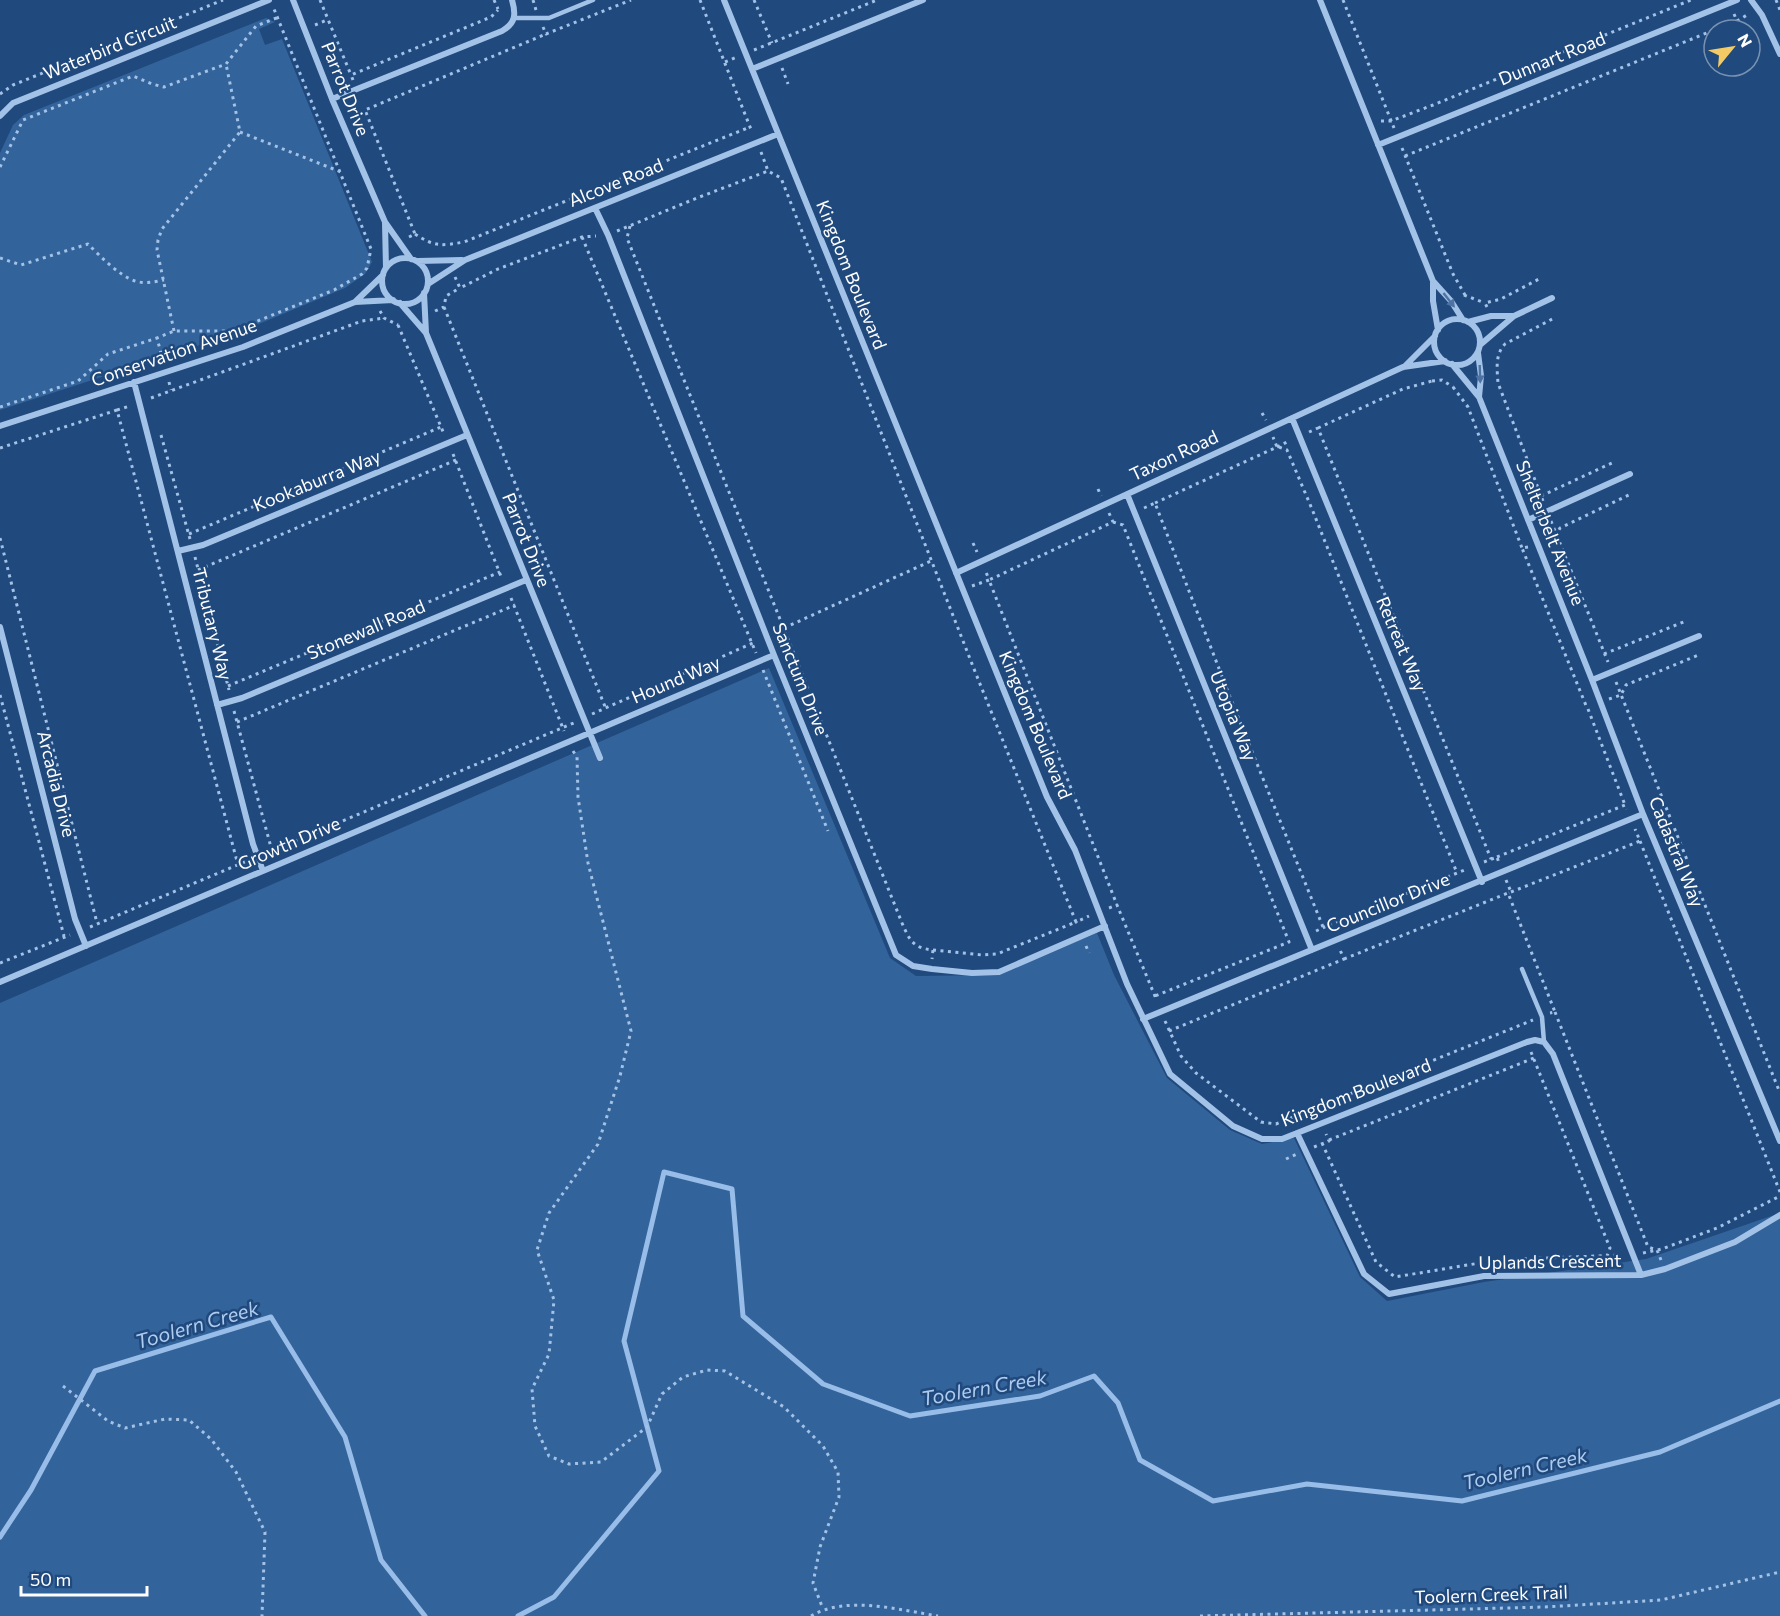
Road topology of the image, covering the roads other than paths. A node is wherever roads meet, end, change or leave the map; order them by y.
1 (269, 0) edge
2 (293, 0) edge
3 (512, 0) edge
4 (593, 0) edge
5 (724, 0) edge
6 (923, 0) edge
7 (1320, 0) edge
8 (1737, 0) edge
9 (1751, 0) edge
10 (514, 18) junction
11 (1780, 54) edge
12 (752, 69) junction
13 (332, 99) junction
14 (0, 116) edge
15 (778, 135) junction
16 (1378, 145) junction
17 (595, 208) junction
18 (385, 222) junction
19 (414, 260) junction
20 (465, 260) junction
21 (385, 272) junction
22 (1433, 281) junction
23 (428, 284) junction
24 (424, 293) junction
25 (1552, 298) dead end
26 (396, 301) junction
27 (355, 302) junction
28 (1514, 316) junction
29 (1465, 321) junction
30 (426, 333) junction
31 (1437, 333) junction
32 (1479, 348) junction
33 (1448, 363) junction
34 (1403, 367) junction
35 (134, 382) junction
36 (1479, 397) junction
37 (1292, 418) junction
38 (0, 426) edge
39 (467, 435) junction
40 (1630, 474) dead end
41 (1127, 494) junction
42 (1528, 520) junction
43 (178, 551) junction
44 (956, 573) junction
45 (526, 580) junction
46 (0, 627) edge
47 (1699, 636) dead end
48 (774, 655) junction
49 (1592, 680) junction
50 (217, 705) junction
51 (589, 733) junction
52 (600, 758) dead end
53 (1643, 814) junction
54 (263, 871) junction
55 (1482, 882) junction
56 (1105, 926) junction
57 (86, 946) junction
58 (1312, 950) junction
59 (1522, 969) dead end
60 (0, 982) edge
61 (1143, 1019) junction
62 (1544, 1042) junction
63 (1297, 1133) junction
64 (1780, 1141) edge
65 (1780, 1215) edge
66 (1641, 1275) junction

1 - 14 street, Waterbird Circuit
2 - 13 street, Parrot Drive
3 - 10 street
4 - 10 lane
5 - 12 street, Kingdom Boulevard
6 - 12 street
7 - 16 street
8 - 16 street, Dunnart Road
9 - 11 street
10 - 13 street
12 - 15 street, Kingdom Boulevard
13 - 18 street, Parrot Drive
15 - 17 street, Alcove Road
15 - 44 street, Kingdom Boulevard
16 - 22 street
17 - 20 street, Alcove Road
17 - 48 street, Sanctum Drive
18 - 19 street, Parrot Drive
18 - 21 street, Parrot Drive
19 - 20 street, Alcove Road
19 - 21 street
19 - 23 street
20 - 23 street, Alcove Road
21 - 26 street
21 - 27 street, Conservation Avenue
22 -> 29 street
22 - 31 street
23 - 24 street
24 - 26 street
24 - 30 street, Parrot Drive
25 - 28 street
26 - 27 street, Conservation Avenue
26 - 30 street, Parrot Drive
27 - 35 street, Conservation Avenue
28 - 29 street
28 - 32 street
29 - 31 street
29 - 32 street
30 - 39 street, Parrot Drive
31 - 33 street
31 - 34 street
32 - 33 street
32 -> 36 street, Shelterbelt Avenue
33 - 34 street
33 - 36 street, Shelterbelt Avenue
34 - 37 street, Taxon Road
35 - 38 street, Conservation Avenue
35 - 43 street, Tributary Way
36 - 42 street, Shelterbelt Avenue
37 - 41 street, Taxon Road
37 - 55 street, Retreat Way
39 - 43 street, Kookaburra Way
39 - 45 street, Parrot Drive
40 - 42 street
41 - 44 street, Taxon Road
41 - 58 street, Utopia Way
42 - 49 street, Shelterbelt Avenue
43 - 50 street, Tributary Way
44 - 56 street, Kingdom Boulevard
45 - 50 street, Stonewall Road
45 - 51 street, Parrot Drive
46 - 57 street, Arcadia Drive
47 - 49 street
48 - 51 street, Hound Way
48 - 56 street, Sanctum Drive
49 - 53 street, Cadastral Way
50 - 54 street, Tributary Way
51 - 52 street, Parrot Drive
51 - 54 street, Growth Drive
53 - 55 street, Councillor Drive
53 - 64 street, Cadastral Way
54 - 57 street, Growth Drive
55 - 58 street, Councillor Drive
56 - 61 street, Kingdom Boulevard
57 - 60 street, Growth Drive
58 - 61 street, Councillor Drive
59 - 62 lane
61 - 63 street, Kingdom Boulevard
62 - 63 street, Kingdom Boulevard
62 - 66 street
63 - 66 street, Uplands Crescent
65 - 66 street, Uplands Crescent

